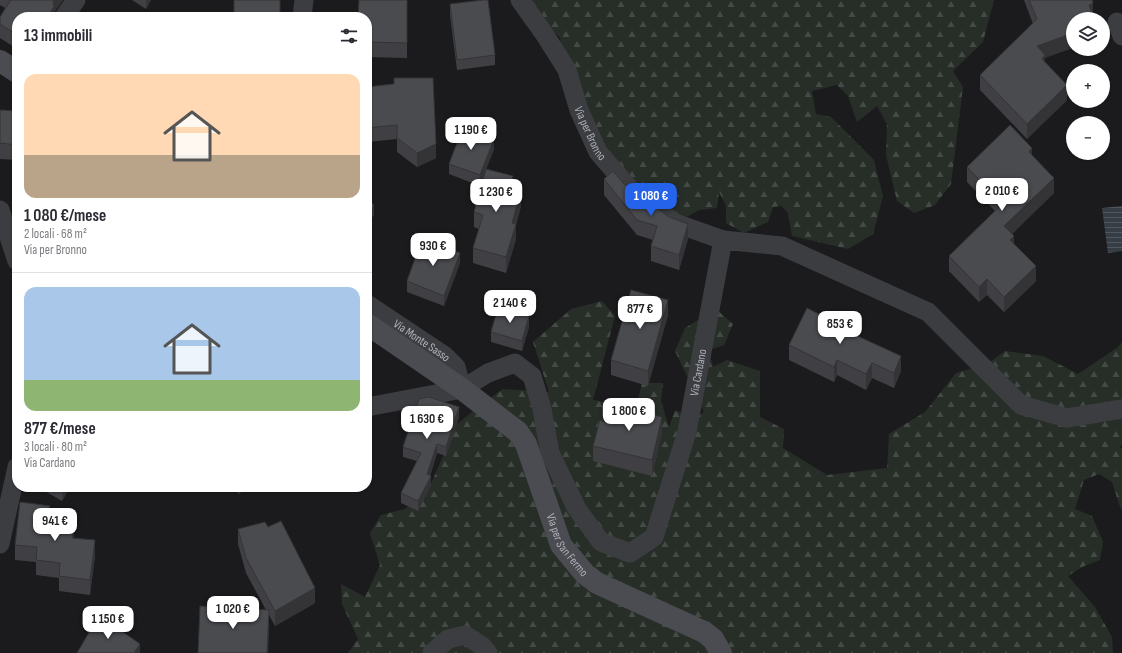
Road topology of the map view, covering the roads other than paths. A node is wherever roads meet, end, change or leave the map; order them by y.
1 (76, 0) edge
2 (304, 0) edge
3 (520, 0) edge
4 (68, 12) edge
5 (303, 12) edge
6 (0, 62) edge
7 (12, 69) edge
8 (0, 210) edge
9 (723, 240) junction
10 (12, 246) edge
11 (372, 307) edge
12 (372, 327) edge
13 (462, 389) junction
14 (372, 406) edge
15 (1122, 410) edge
16 (12, 490) edge
17 (0, 544) edge
18 (432, 653) edge
19 (488, 653) edge
20 (721, 653) edge

1 - 4 street
2 - 5 street
3 - 9 street, Via per Bronno
6 - 7 main road
8 - 10 street
9 - 13 street, Via Cardano
9 - 15 street
11 - 13 street, Via Monte Sasso
12 - 13 main road, Via per San Fermo
13 - 14 street, Via Cardano
13 - 20 main road, Via per San Fermo
16 - 17 street
18 - 19 street

